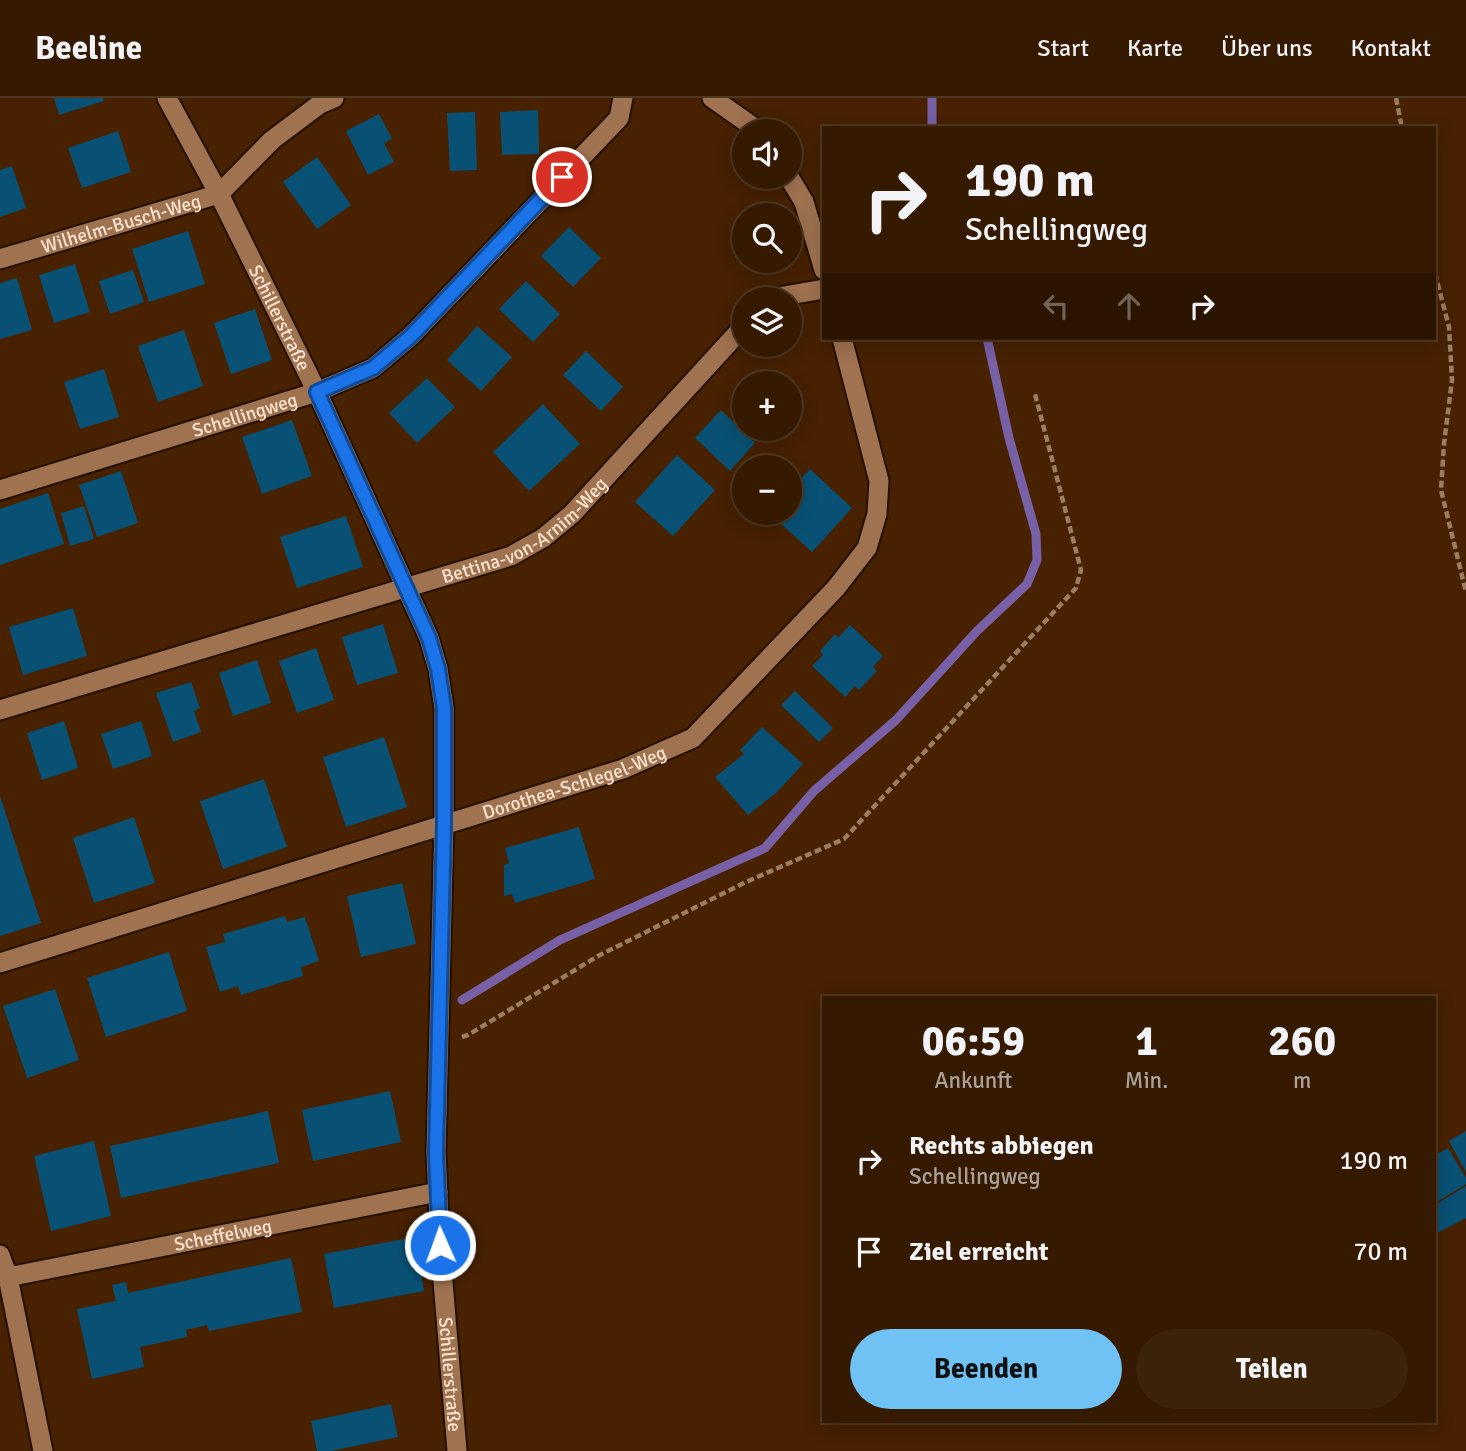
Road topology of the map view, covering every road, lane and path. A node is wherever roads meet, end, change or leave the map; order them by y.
1 (167, 98) edge
2 (334, 98) edge
3 (623, 98) edge
4 (712, 98) edge
5 (1396, 98) edge
6 (742, 119) edge
7 (1402, 126) edge
8 (796, 189) edge
9 (219, 194) junction
10 (0, 259) edge
11 (822, 263) edge
12 (1436, 277) edge
13 (822, 289) edge
14 (802, 293) edge
15 (732, 339) edge
16 (843, 340) edge
17 (317, 392) junction
18 (1035, 394) dead end
19 (0, 490) edge
20 (405, 588) junction
21 (1466, 592) edge
22 (0, 710) edge
23 (444, 824) junction
24 (0, 963) edge
25 (438, 1044) junction
26 (438, 1192) junction
27 (0, 1255) edge
28 (8, 1277) junction
29 (43, 1451) edge
30 (457, 1451) edge

1 - 9 street, Schillerstraße
2 - 9 street, Wilhelm-Busch-Weg
3 - 17 street, Schellingweg
4 - 6 street
5 - 7 path
8 - 11 street
9 - 10 street, Wilhelm-Busch-Weg
9 - 17 street, Schillerstraße
12 - 21 path
13 - 14 street
15 - 20 street, Bettina-von-Arnim-Weg
16 - 23 street, Dorothea-Schlegel-Weg
17 - 19 street, Schellingweg
17 - 20 street, Schillerstraße
18 - 25 path
20 - 22 street, Bettina-von-Arnim-Weg
20 - 23 street, Schillerstraße
23 - 24 street, Dorothea-Schlegel-Weg
23 - 25 street, Schillerstraße
25 - 26 street, Schillerstraße
26 - 28 street, Scheffelweg
26 - 30 street, Schillerstraße
27 - 28 street
28 - 29 street

